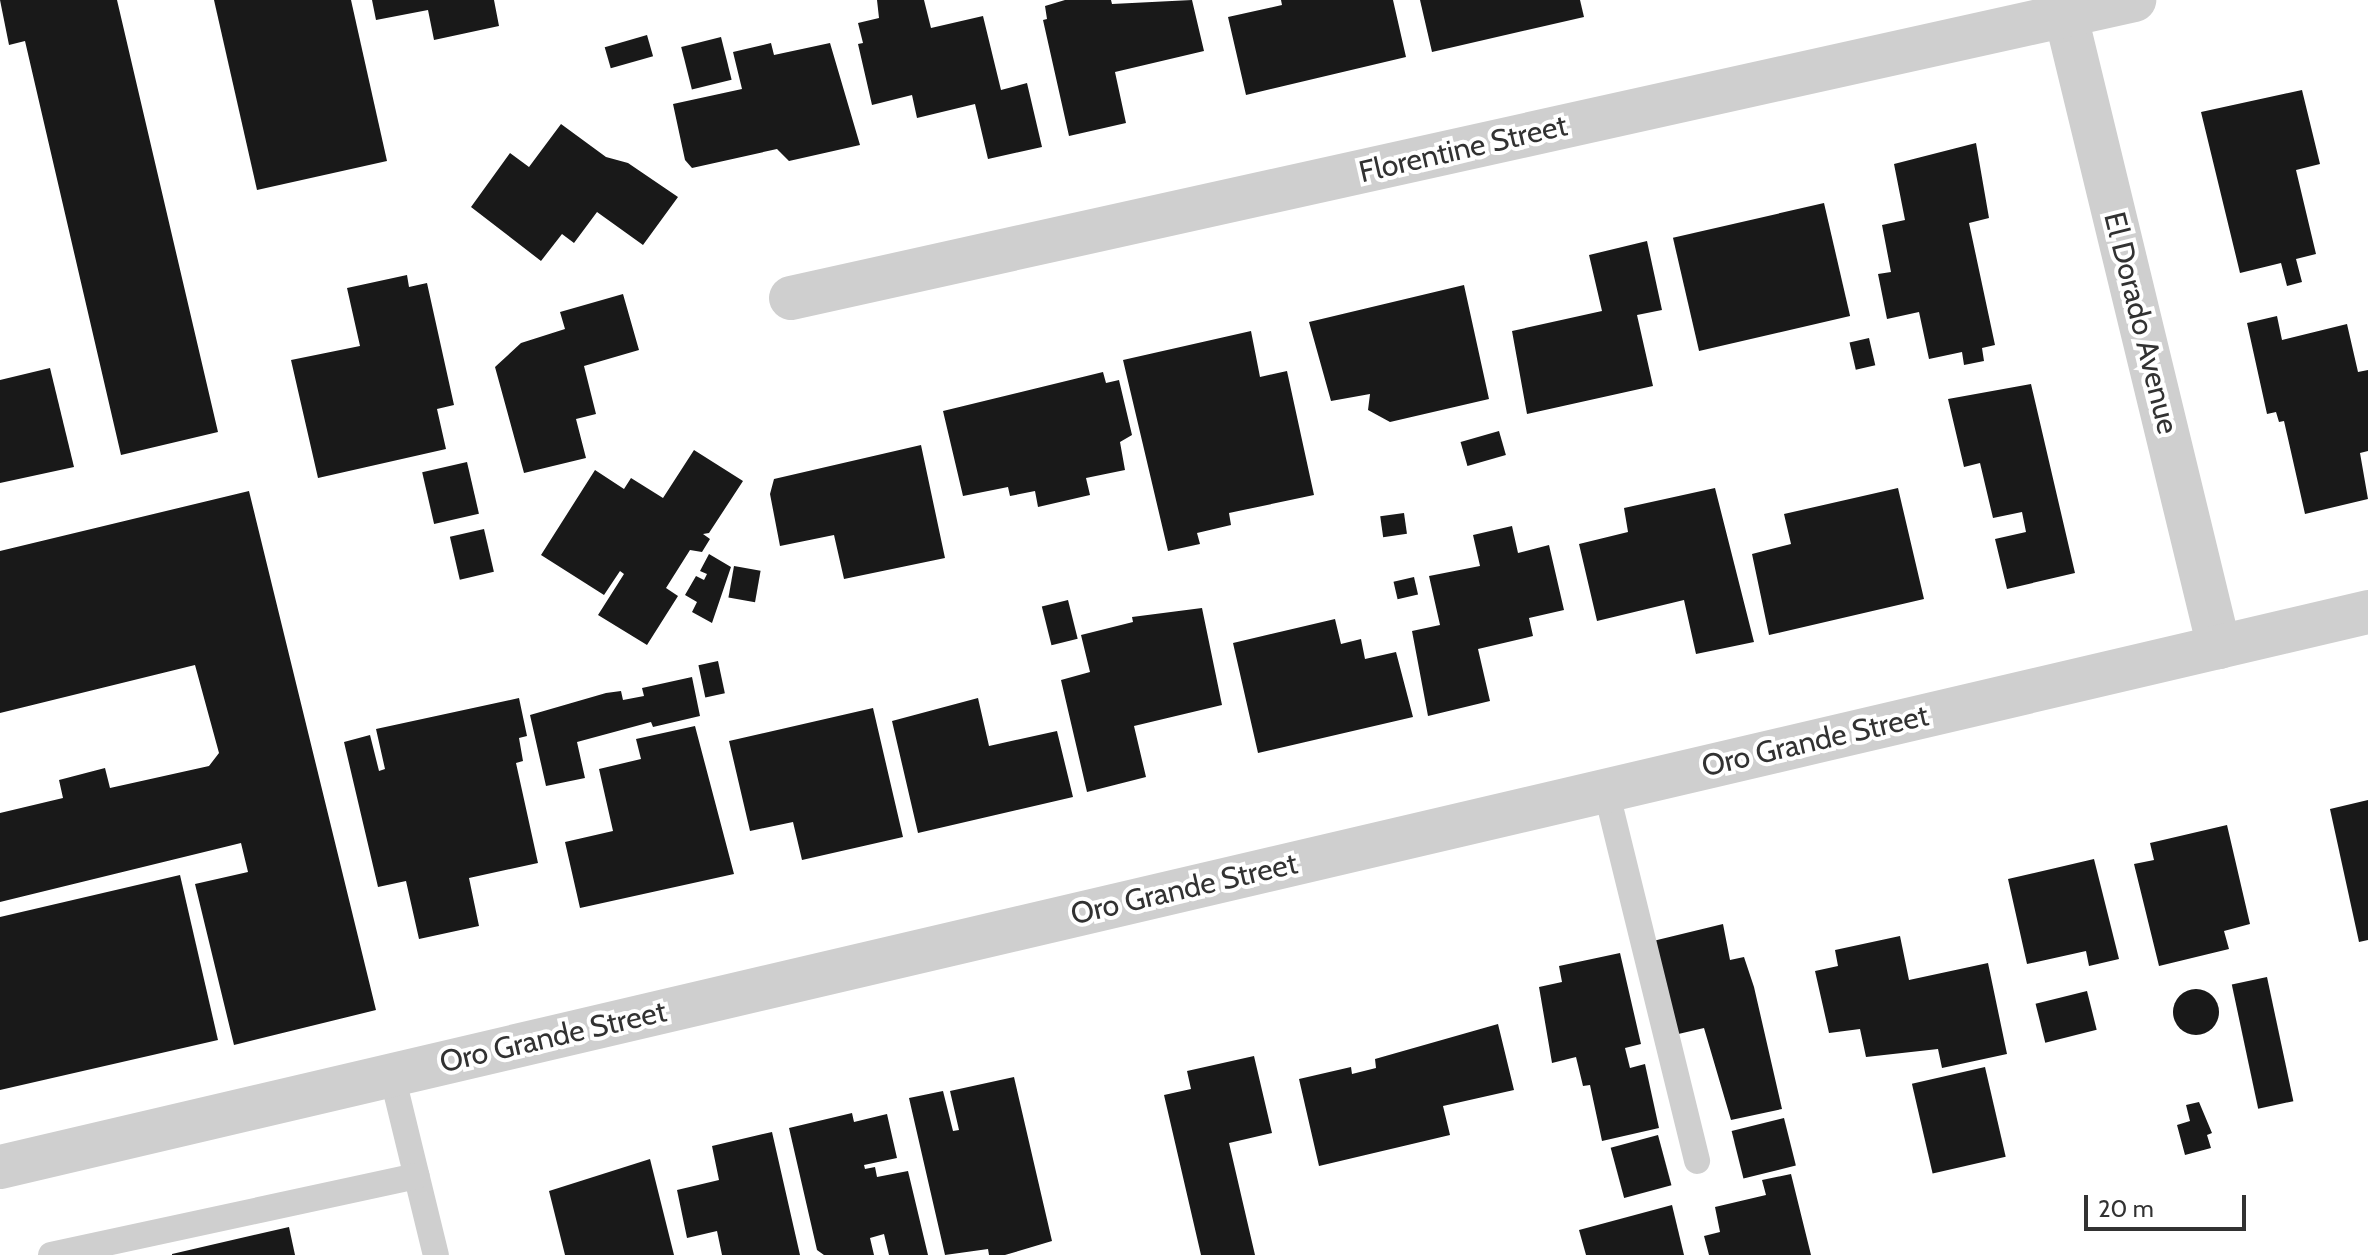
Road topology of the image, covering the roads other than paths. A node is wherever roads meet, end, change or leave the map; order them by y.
1 (2134, 0) edge
2 (2064, 8) edge
3 (791, 298) dead end
4 (2368, 612) edge
5 (2219, 647) junction
6 (1606, 790) junction
7 (392, 1075) junction
8 (1697, 1161) dead end
9 (0, 1167) edge
10 (417, 1176) junction
11 (51, 1255) edge
12 (436, 1255) edge

1 - 2 street, Florentine Street
2 - 3 street, Florentine Street
2 - 5 street, El Dorado Avenue
4 - 5 street, Oro Grande Street
5 - 6 street, Oro Grande Street
6 - 7 street, Oro Grande Street
6 - 8 lane
7 - 9 street, Oro Grande Street
7 - 10 lane
10 - 11 lane
10 - 12 lane

